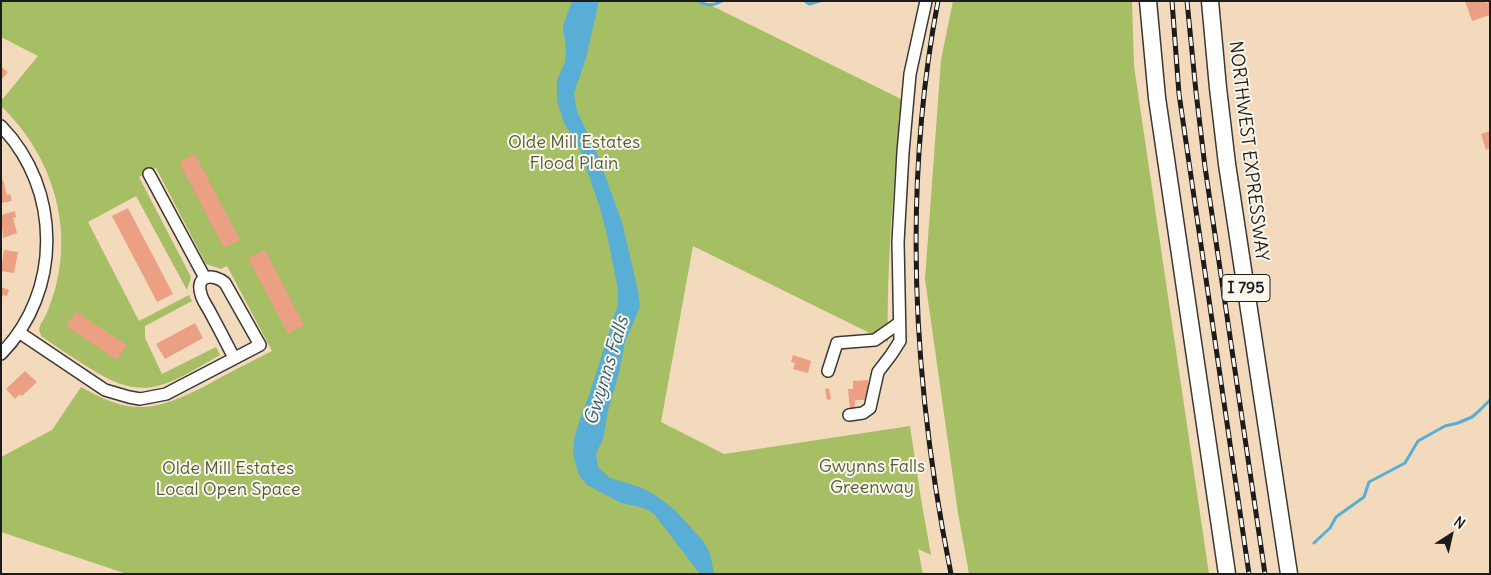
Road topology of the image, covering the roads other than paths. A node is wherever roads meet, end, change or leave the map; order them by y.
1 (926, 1) edge
2 (1148, 1) edge
3 (1210, 1) edge
4 (1, 126) edge
5 (149, 174) dead end
6 (205, 278) junction
7 (899, 323) junction
8 (20, 333) junction
9 (1, 354) edge
10 (234, 358) junction
11 (828, 371) dead end
12 (849, 415) dead end
13 (1226, 574) edge
14 (1289, 574) edge

1 - 7 street
2 - 13 highway
3 - 14 highway, NORTHWEST EXPRESSWAY / I 795
4 - 8 street
5 - 6 street
6 - 10 street
6 - 10 street
7 - 11 street
7 - 12 street
8 - 9 street
8 - 10 street

